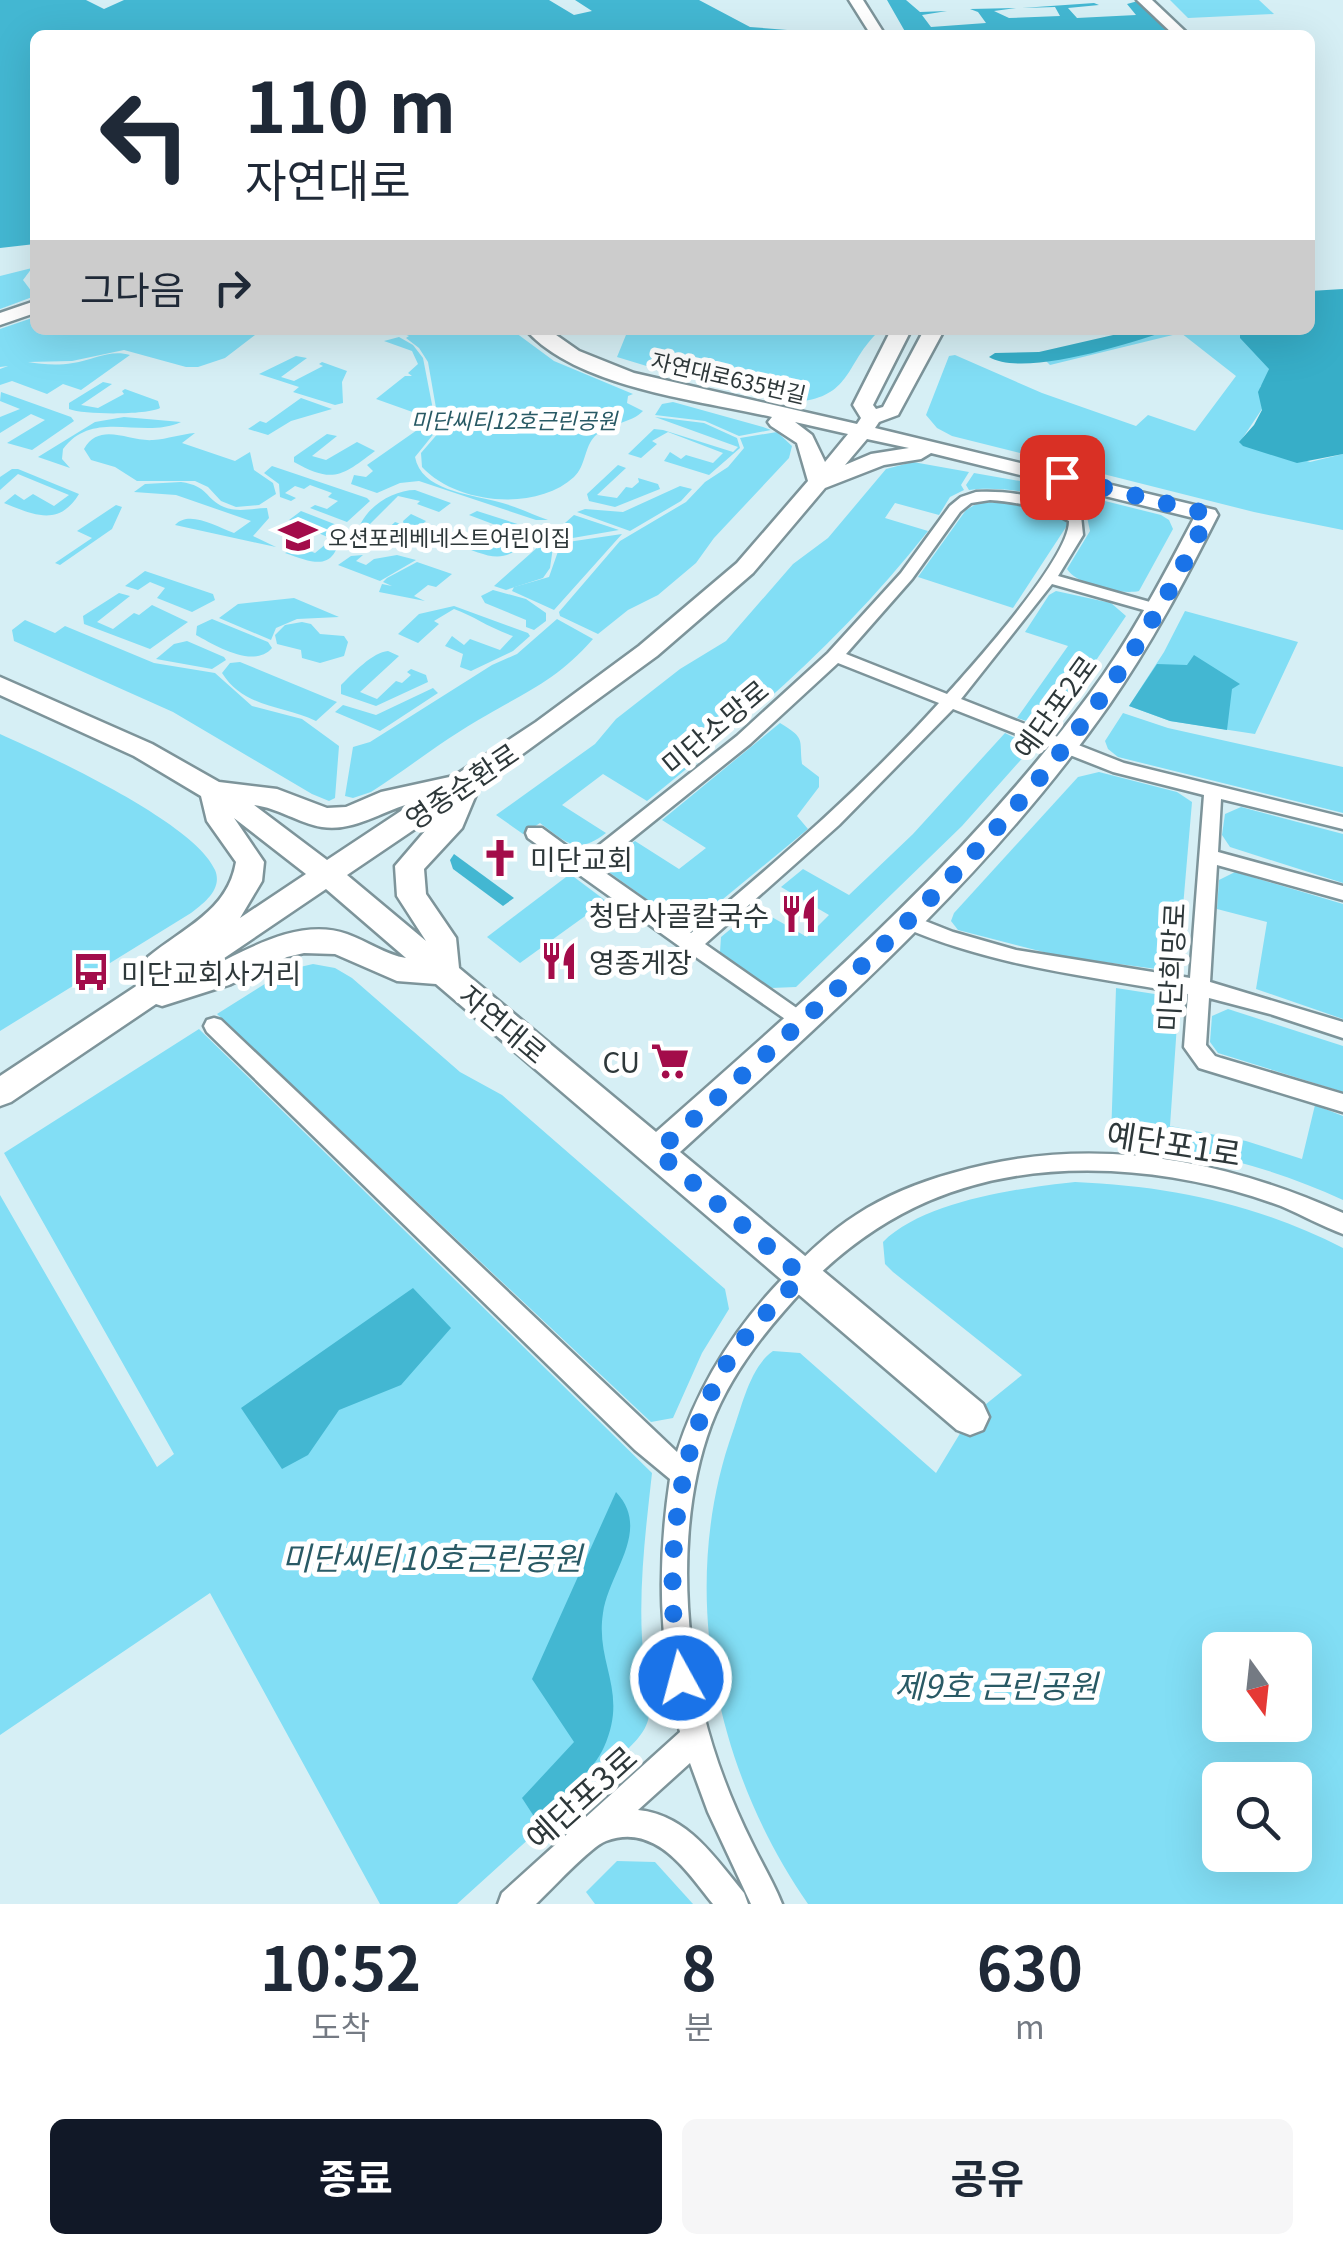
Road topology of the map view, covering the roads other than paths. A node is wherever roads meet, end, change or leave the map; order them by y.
1 (856, 0) edge
2 (1144, 0) edge
3 (875, 30) edge
4 (1176, 30) edge
5 (30, 309) edge
6 (0, 319) edge
7 (543, 335) edge
8 (898, 335) edge
9 (931, 335) edge
10 (872, 388) junction
11 (901, 394) junction
12 (746, 406) junction
13 (866, 425) junction
14 (974, 457) junction
15 (820, 484) junction
16 (1048, 578) junction
17 (1158, 609) junction
18 (834, 656) junction
19 (0, 684) edge
20 (952, 702) junction
21 (1066, 748) junction
22 (468, 780) junction
23 (1213, 790) junction
24 (214, 791) junction
25 (1343, 824) edge
26 (535, 833) dead end
27 (1208, 856) junction
28 (583, 868) junction
29 (328, 876) junction
30 (1343, 893) edge
31 (910, 922) junction
32 (689, 946) junction
33 (444, 972) junction
34 (1196, 988) junction
35 (140, 997) junction
36 (801, 1022) junction
37 (214, 1026) dead end
38 (1343, 1030) edge
39 (0, 1094) edge
40 (1343, 1102) edge
41 (657, 1152) junction
42 (1343, 1224) edge
43 (802, 1276) junction
44 (970, 1416) dead end
45 (684, 1474) junction
46 (694, 1740) junction
47 (596, 1828) junction
48 (513, 1904) edge
49 (732, 1904) edge
50 (766, 1904) edge

1 - 3 main road
2 - 4 main road
5 - 6 main road
7 - 12 main road, 자연대로635번길
8 - 10 main road
9 - 11 main road, 영종순환로
10 - 12 main road
10 - 13 main road
11 - 13 main road, 영종순환로
11 - 14 main road
12 - 13 main road, 자연대로635번길
12 - 15 main road
13 - 14 main road, 예단포2로
13 - 15 main road, 영종순환로
14 - 15 main road
14 - 17 main road, 예단포2로
15 - 22 main road, 영종순환로
16 - 17 street
16 - 18 street, 미단소망로
16 - 20 street, 미단소망로
17 - 21 main road, 예단포2로
18 - 20 street
18 - 28 street, 미단소망로
19 - 24 main road, 자연대로
20 - 21 street
20 - 32 street, 미단소망로
21 - 23 street
21 - 31 main road, 예단포2로
22 - 24 main road
22 - 29 main road, 영종순환로
22 - 33 main road
23 - 25 street
23 - 27 street, 미단희망로
24 - 29 main road, 자연대로
24 - 35 main road
26 - 28 street
27 - 30 street
27 - 34 street, 미단희망로
28 - 32 street
29 - 33 main road, 자연대로
29 - 35 main road, 영종순환로
31 - 34 street
31 - 36 main road, 예단포2로
32 - 36 street
33 - 35 main road
33 - 41 main road, 자연대로
34 - 38 street
34 - 40 street, 미단희망로
35 - 39 main road, 영종순환로
36 - 41 main road, 예단포2로
37 - 45 street
41 - 43 main road, 자연대로
42 - 43 street, 예단포1로
43 - 44 main road, 자연대로
43 - 45 street, 예단포1로
45 - 46 street, 예단포1로
46 - 47 street, 예단포3로
46 - 50 street, 예단포1로
47 - 48 street, 예단포3로
47 - 49 street

